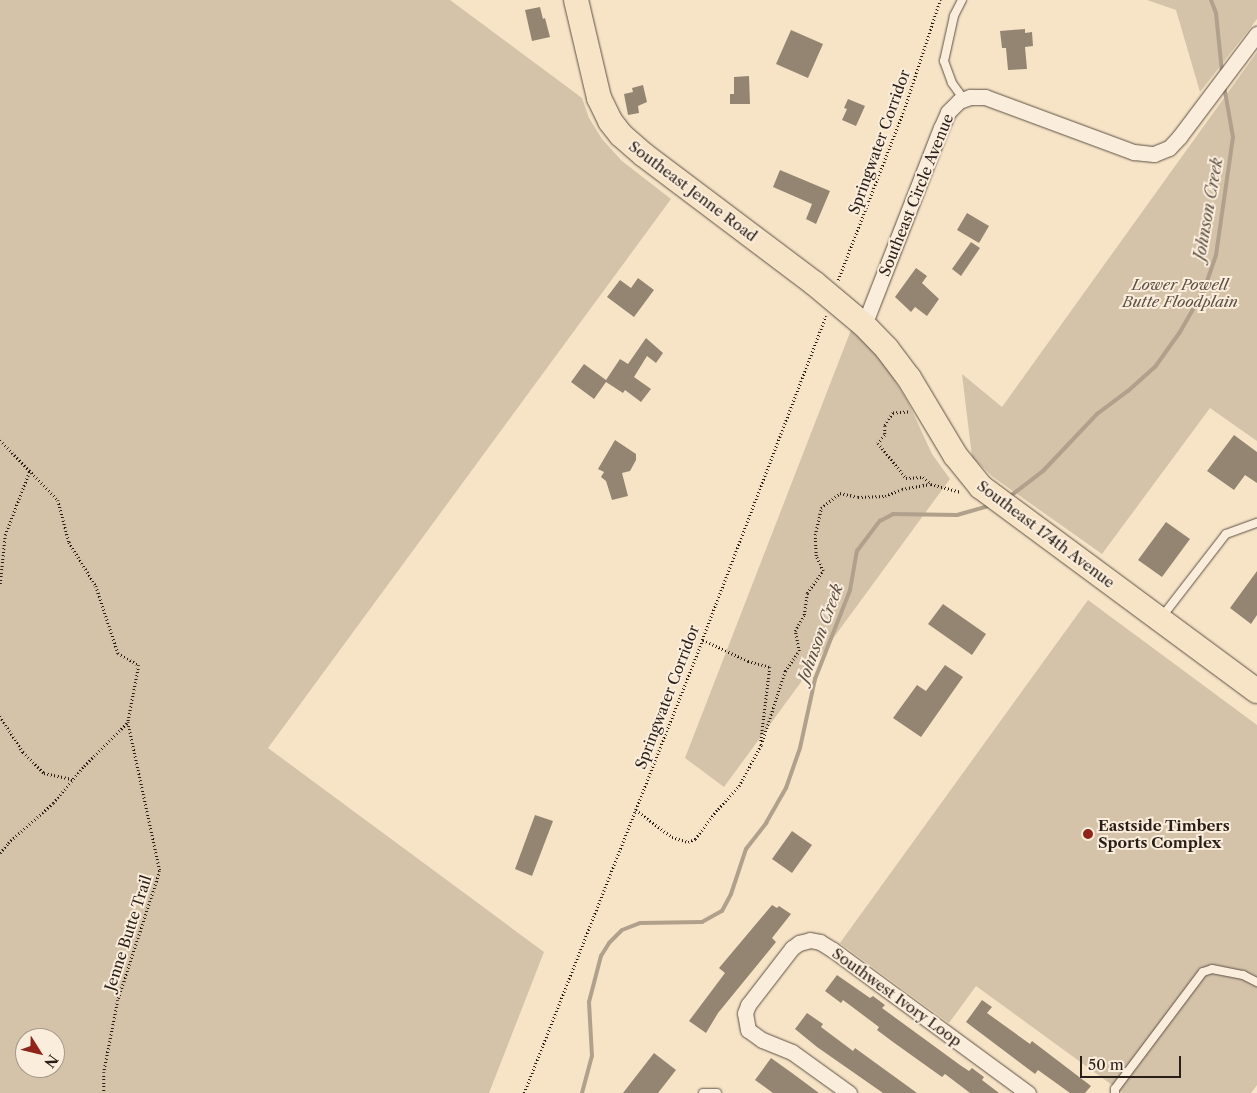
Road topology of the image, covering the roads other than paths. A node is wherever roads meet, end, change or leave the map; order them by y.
1 (576, 0) edge
2 (962, 0) edge
3 (1257, 34) edge
4 (963, 98) junction
5 (833, 296) joint
6 (864, 325) junction
7 (1257, 523) edge
8 (1160, 620) junction
9 (1257, 691) edge
10 (1257, 970) edge
11 (1254, 980) edge
12 (703, 1093) edge
13 (716, 1093) edge
14 (849, 1093) edge
15 (1028, 1093) edge
16 (1115, 1093) edge

1 - 5 main road, Southeast Jenne Road
2 - 4 lane
3 - 4 street, Southeast Circle Avenue
4 - 6 street, Southeast Circle Avenue
5 - 6 main road, Southeast 174th Avenue
6 - 8 main road, Southeast 174th Avenue
7 - 8 lane
8 - 9 main road, Southeast 174th Avenue
10 - 11 lane
11 - 16 lane
12 - 13 lane
14 - 15 street, Southwest Ivory Loop

